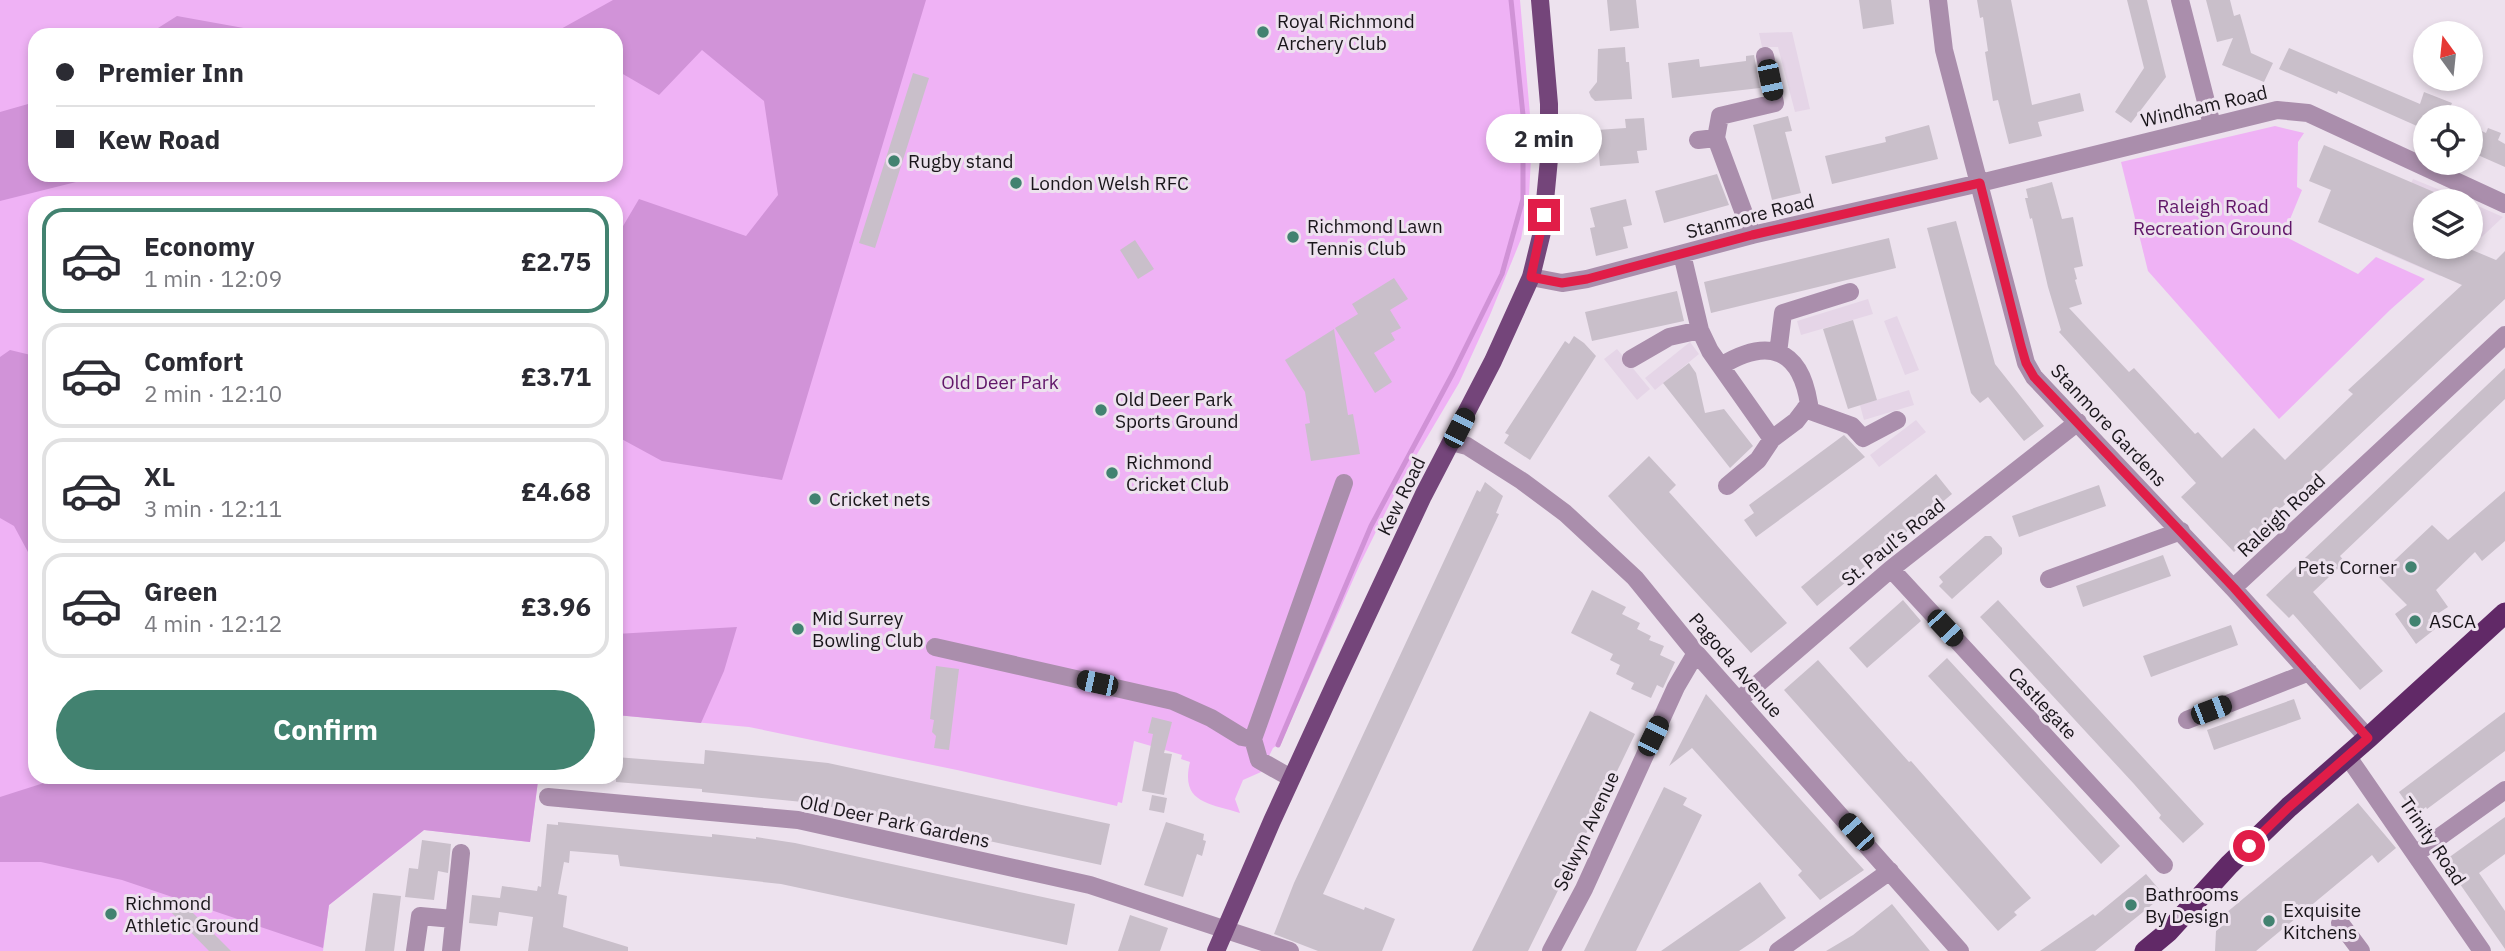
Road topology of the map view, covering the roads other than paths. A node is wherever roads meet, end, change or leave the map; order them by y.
1 (1540, 0) edge
2 (1938, 0) edge
3 (2180, 0) edge
4 (1765, 56) dead end
5 (2212, 125) junction
6 (1716, 138) junction
7 (1698, 140) dead end
8 (1980, 183) junction
9 (2505, 204) edge
10 (1752, 235) junction
11 (1682, 254) junction
12 (1531, 277) junction
13 (1850, 292) dead end
14 (1700, 330) junction
15 (2505, 335) edge
16 (1778, 353) junction
17 (1631, 359) dead end
18 (1721, 366) junction
19 (1805, 409) junction
20 (1896, 419) dead end
21 (2078, 422) junction
22 (1772, 439) junction
23 (1452, 442) junction
24 (1343, 483) dead end
25 (1727, 486) dead end
26 (2181, 531) junction
27 (1891, 569) junction
28 (2049, 579) dead end
29 (2234, 588) junction
30 (2505, 613) edge
31 (935, 647) dead end
32 (1696, 653) junction
33 (2309, 672) junction
34 (1739, 700) junction
35 (2187, 719) dead end
36 (2368, 738) junction
37 (1253, 739) junction
38 (2348, 757) junction
39 (1291, 778) junction
40 (2505, 790) edge
41 (548, 797) dead end
42 (461, 853) dead end
43 (2417, 853) junction
44 (2164, 865) dead end
45 (1891, 871) junction
46 (453, 919) junction
47 (2340, 923) dead end
48 (1224, 928) junction
49 (2168, 932) junction
50 (415, 951) edge
51 (451, 951) edge
52 (1216, 951) edge
53 (1290, 951) edge
54 (1551, 951) edge
55 (1778, 951) edge
56 (1960, 951) edge
57 (2145, 951) edge
58 (2155, 951) edge
59 (2361, 951) edge
60 (2482, 951) edge

1 - 12 main road, Kew Road
2 - 8 street, Stanmore Gardens
3 - 5 street
4 - 6 street
5 - 8 street, Windham Road
5 - 9 street, Windham Road
6 - 7 street
6 - 10 street
8 - 10 street, Stanmore Road
8 - 21 street, Stanmore Gardens
10 - 11 street, Stanmore Road
11 - 12 street, Stanmore Road
11 - 14 street
12 - 23 main road, Kew Road
13 - 16 street
14 - 17 street
14 - 18 street
15 - 29 street, Raleigh Road
16 - 18 street
16 - 19 street
18 - 22 street
19 - 20 street
19 - 22 street
21 - 26 street, Stanmore Gardens
21 - 27 street, St. Paul’s Road
22 - 25 street
23 - 32 street, Pagoda Avenue
23 - 39 main road, Kew Road
24 - 37 street
26 - 28 street
26 - 29 street, Stanmore Gardens
27 - 34 street, St. Paul’s Road
27 - 44 street, Castlegate
29 - 33 street
30 - 36 highway
31 - 37 street
32 - 34 street, Pagoda Avenue
32 - 54 street, Selwyn Avenue
33 - 35 street
33 - 36 street
34 - 45 street, Pagoda Avenue
36 - 38 highway
37 - 39 street
38 - 43 street, Trinity Road
38 - 49 highway
39 - 48 main road, Kew Road
40 - 43 street
41 - 48 street, Old Deer Park Gardens
42 - 46 street
43 - 60 street, Trinity Road
45 - 55 street
45 - 56 street, Pagoda Avenue
46 - 50 street
46 - 51 street
47 - 59 street
48 - 52 main road, Kew Road
48 - 53 street, Old Deer Park Gardens
49 - 57 highway
49 - 58 highway

